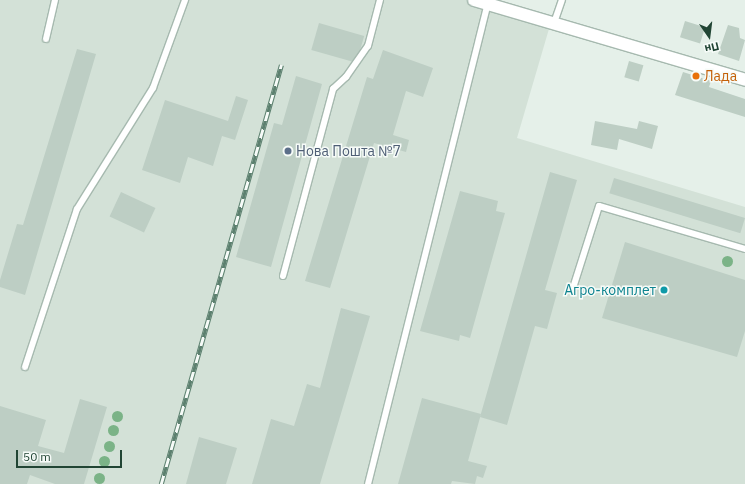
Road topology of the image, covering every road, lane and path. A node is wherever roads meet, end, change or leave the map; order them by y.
1 (55, 0) edge
2 (185, 0) edge
3 (380, 0) edge
4 (474, 0) edge
5 (562, 0) edge
6 (488, 4) junction
7 (554, 23) junction
8 (46, 39) dead end
9 (745, 80) edge
10 (745, 249) edge
11 (283, 276) dead end
12 (574, 288) dead end
13 (25, 367) dead end
14 (368, 484) edge

1 - 8 lane
2 - 13 lane
3 - 11 lane
4 - 6 street
5 - 7 lane
6 - 7 street
6 - 14 lane
7 - 9 street
10 - 12 lane

